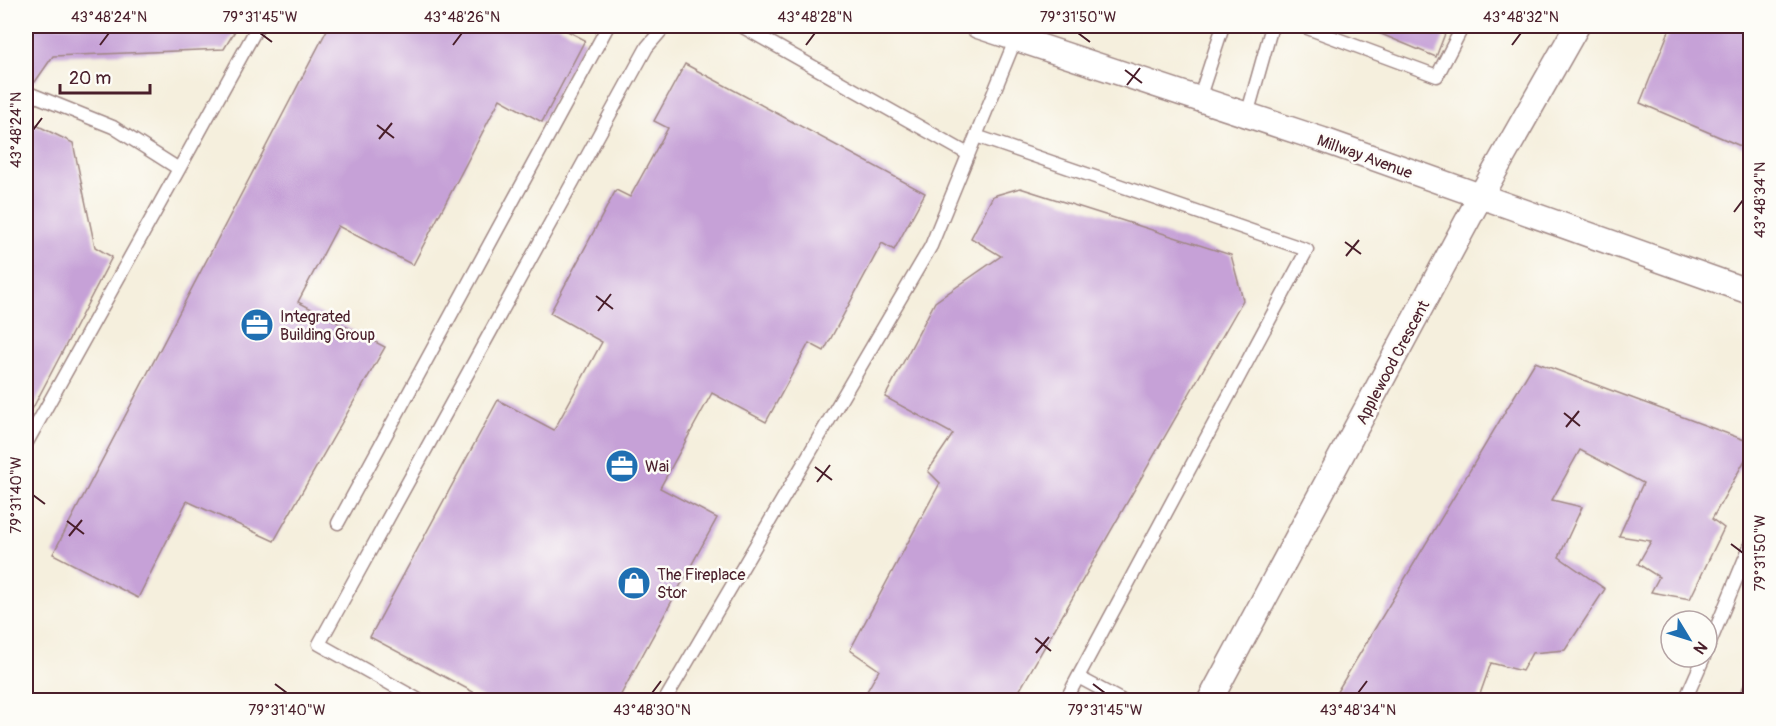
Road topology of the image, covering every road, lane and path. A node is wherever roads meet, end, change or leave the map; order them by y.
1 (258, 26) edge
2 (608, 26) edge
3 (665, 26) edge
4 (741, 26) edge
5 (978, 26) edge
6 (1223, 26) edge
7 (1272, 26) edge
8 (1302, 26) edge
9 (1463, 26) edge
10 (1577, 26) edge
11 (1016, 38) junction
12 (26, 92) edge
13 (1199, 99) junction
14 (1247, 115) junction
15 (976, 136) junction
16 (968, 154) junction
17 (179, 169) junction
18 (1480, 197) junction
19 (1750, 292) edge
20 (26, 444) edge
21 (338, 523) dead end
22 (1750, 546) edge
23 (1719, 621) edge
24 (1699, 669) edge
25 (1078, 677) junction
26 (419, 700) edge
27 (664, 700) edge
28 (1066, 700) edge
29 (1121, 700) edge
30 (1210, 700) edge
31 (1685, 700) edge

1 - 17 lane
2 - 21 lane
3 - 26 lane
4 - 16 lane
5 - 11 street, Millway Avenue
6 - 13 lane
7 - 14 lane
8 - 9 lane
10 - 18 street, Applewood Crescent
11 - 13 street, Millway Avenue
11 - 15 lane
12 - 17 lane
13 - 14 street, Millway Avenue
14 - 18 street, Millway Avenue
15 - 16 lane
15 - 25 lane
16 - 27 lane
17 - 20 lane
18 - 19 street, Millway Avenue
18 - 30 street, Applewood Crescent
22 - 23 lane
24 - 31 lane
25 - 28 lane
25 - 29 lane

